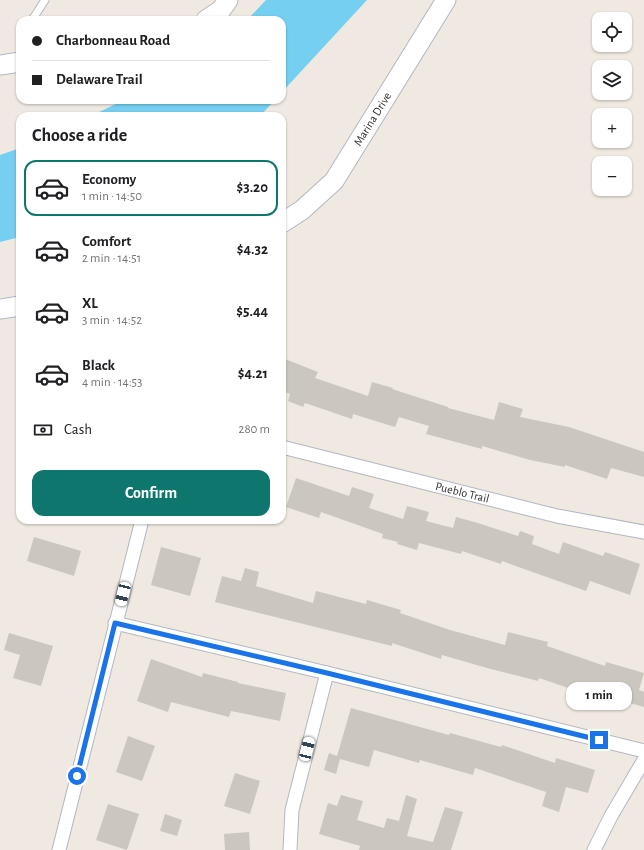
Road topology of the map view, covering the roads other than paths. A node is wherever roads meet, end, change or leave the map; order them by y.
1 (45, 0) edge
2 (228, 0) edge
3 (446, 0) edge
4 (35, 16) edge
5 (212, 16) edge
6 (16, 63) edge
7 (0, 65) edge
8 (286, 220) edge
9 (16, 307) edge
10 (0, 310) edge
11 (286, 448) edge
12 (141, 524) edge
13 (644, 532) edge
14 (115, 623) junction
15 (327, 673) junction
16 (644, 751) edge
17 (644, 760) edge
18 (59, 850) edge
19 (290, 850) edge
20 (594, 850) edge

1 - 4 lane
2 - 5 street
3 - 8 street, Marina Drive
6 - 7 street
9 - 10 street
11 - 13 street, Pueblo Trail
12 - 14 street
14 - 15 street
14 - 18 street
15 - 16 street
15 - 19 street
17 - 20 street

